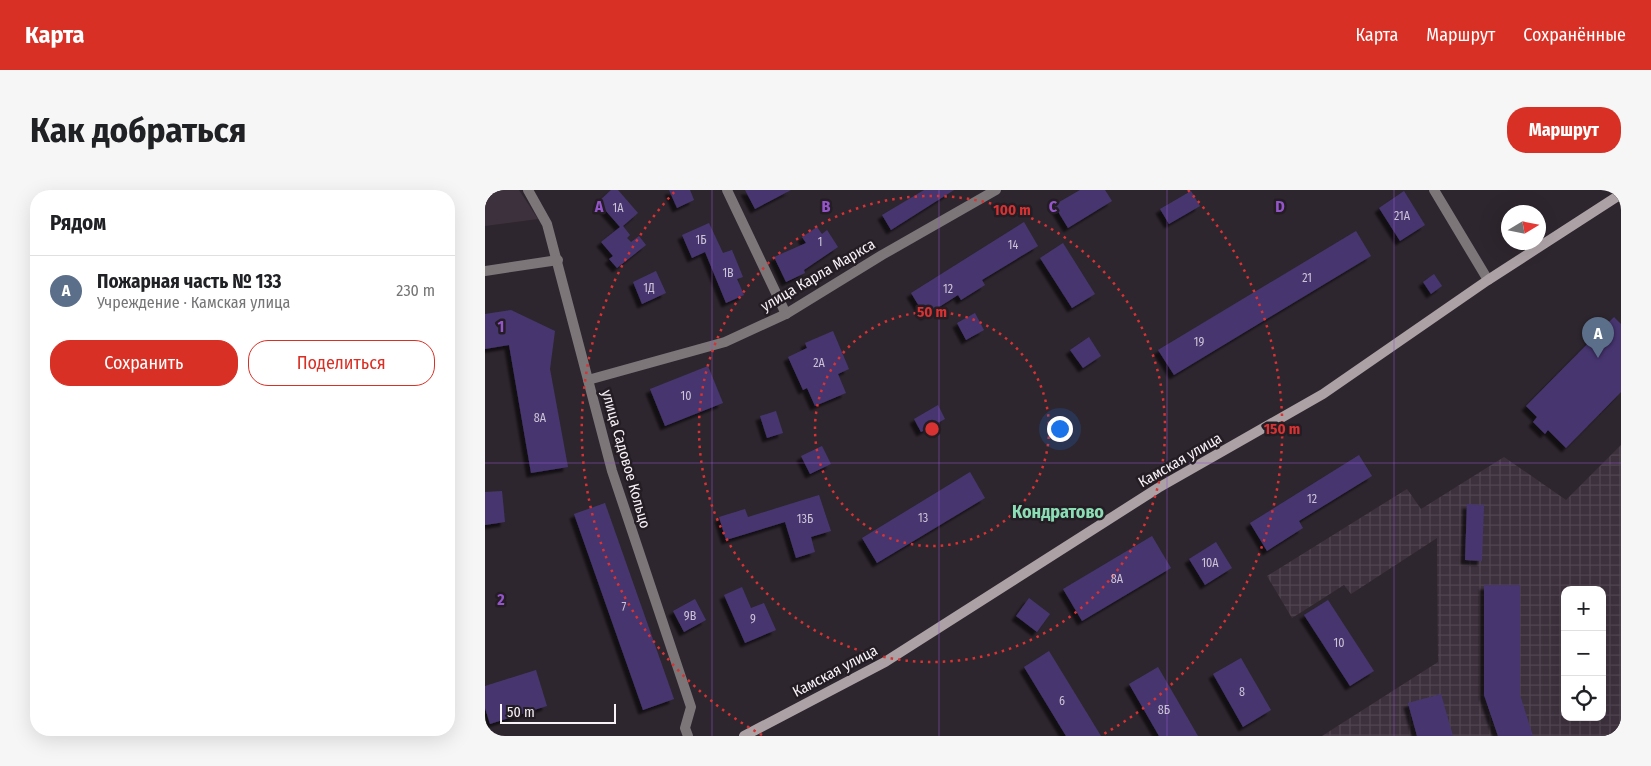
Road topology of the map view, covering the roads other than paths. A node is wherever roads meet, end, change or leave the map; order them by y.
1 (527, 190) edge
2 (727, 190) edge
3 (996, 190) edge
4 (1434, 190) edge
5 (1619, 199) edge
6 (558, 260) junction
7 (485, 271) edge
8 (1488, 280) junction
9 (785, 314) junction
10 (588, 380) junction
11 (688, 736) edge
12 (744, 736) edge

1 - 6 street, улица Садовое Кольцо
2 - 9 street
3 - 9 street, улица Карла Маркса
4 - 8 street
5 - 8 street, Камская улица
6 - 7 street
6 - 10 street, улица Садовое Кольцо
8 - 12 street, Камская улица
9 - 10 street, улица Карла Маркса
10 - 11 street, улица Садовое Кольцо

